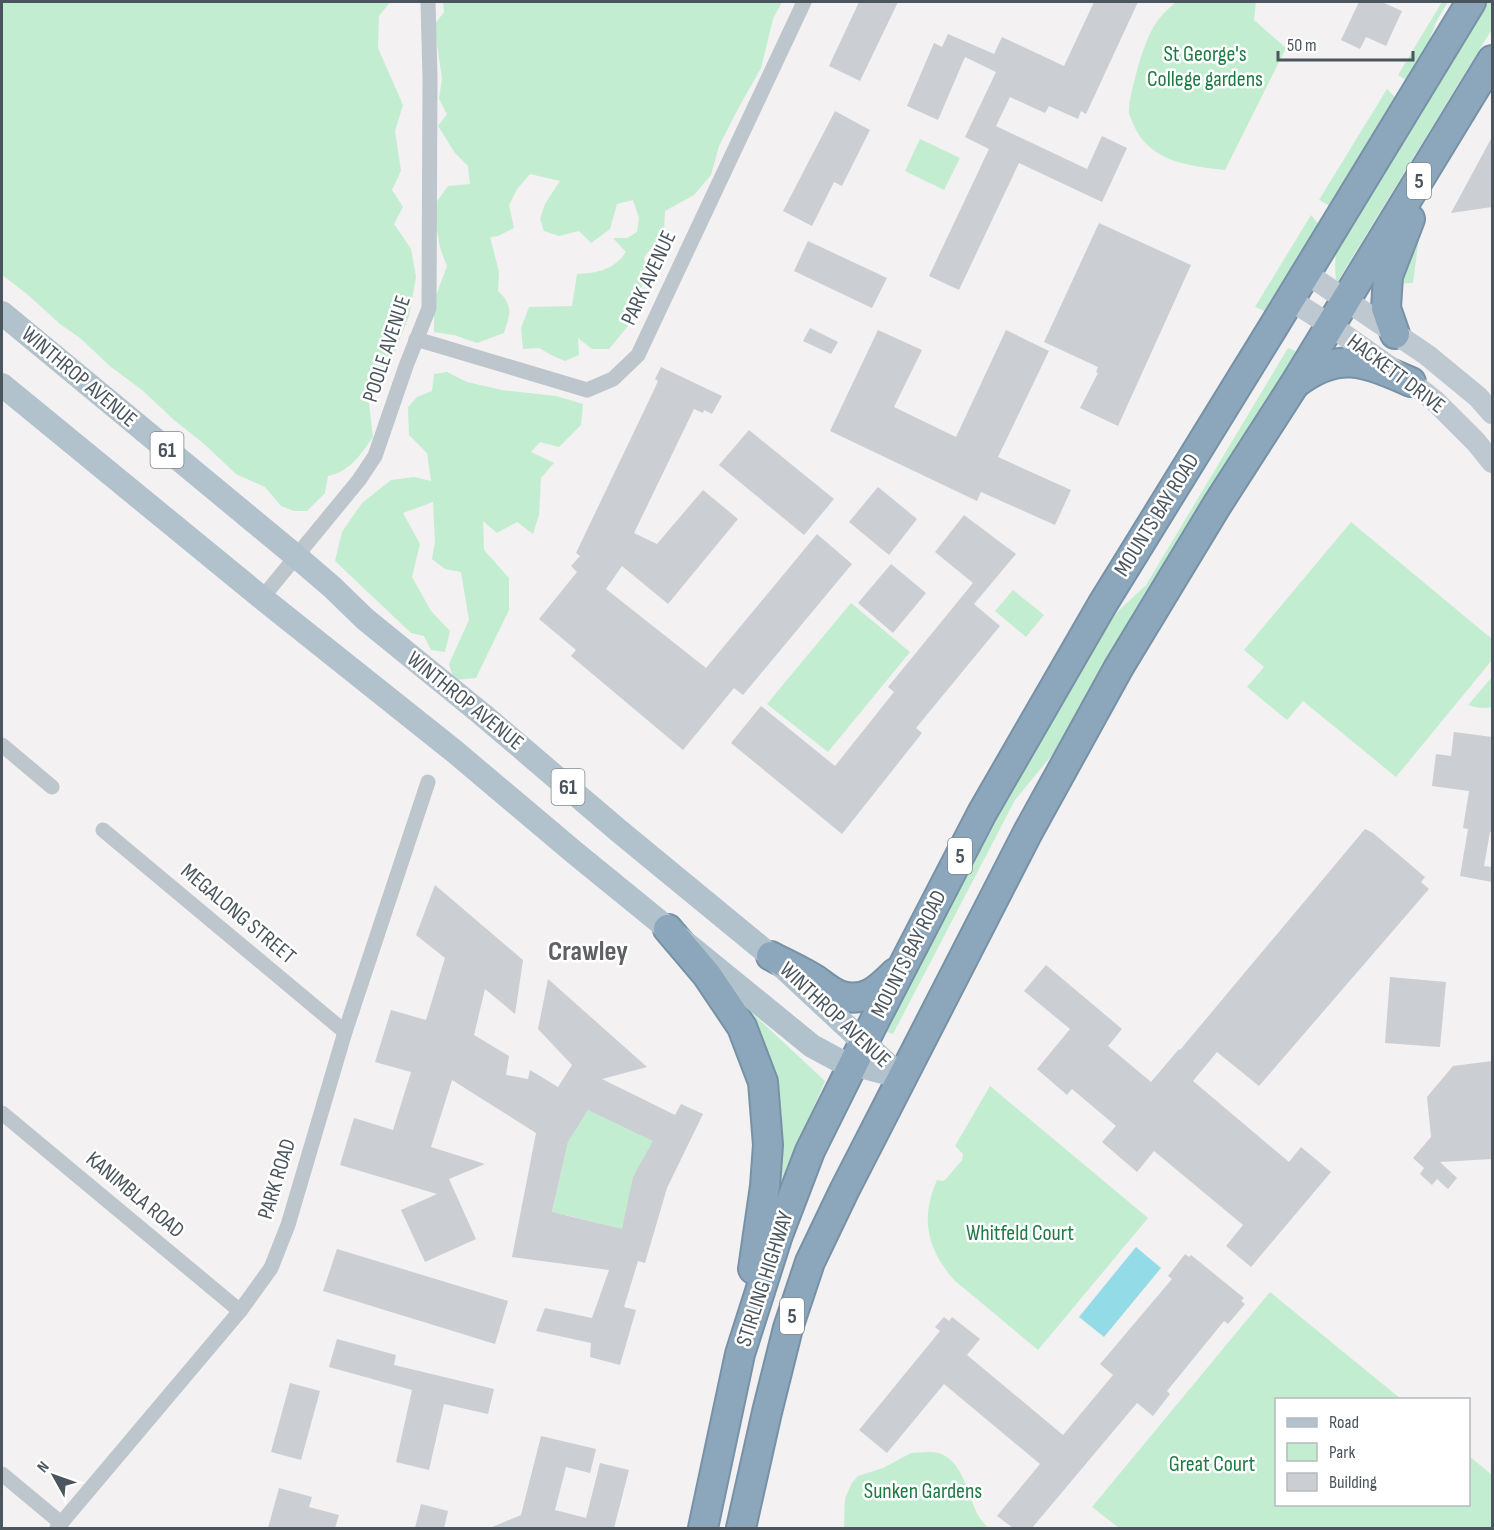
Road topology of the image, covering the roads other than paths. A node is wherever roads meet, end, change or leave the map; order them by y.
1 (428, 2) edge
2 (804, 2) edge
3 (1470, 2) edge
4 (1492, 60) edge
5 (1424, 174) junction
6 (1306, 273) junction
7 (1290, 299) junction
8 (1345, 300) junction
9 (2, 314) edge
10 (1330, 325) junction
11 (1395, 334) junction
12 (416, 339) junction
13 (1411, 382) junction
14 (2, 385) edge
15 (1294, 385) junction
16 (1492, 413) edge
17 (1492, 462) edge
18 (297, 557) junction
19 (262, 598) junction
20 (2, 745) edge
21 (428, 782) dead end
22 (52, 787) dead end
23 (103, 830) dead end
24 (668, 928) junction
25 (771, 956) junction
26 (903, 964) junction
27 (345, 1032) junction
28 (859, 1053) junction
29 (902, 1078) junction
30 (2, 1113) edge
31 (240, 1311) junction
32 (740, 1354) junction
33 (2, 1473) edge
34 (59, 1526) edge
35 (704, 1528) edge
36 (741, 1528) edge

1 - 12 street, POOLE AVENUE
2 - 12 street, PARK AVENUE
3 - 6 highway, MOUNTS BAY ROAD / 5
4 - 5 highway, MOUNTS BAY ROAD / 5
5 - 8 highway, MOUNTS BAY ROAD / 5
5 - 11 highway
6 - 7 highway, MOUNTS BAY ROAD / 5
6 - 8 main road, HACKETT DRIVE
7 - 10 main road, HACKETT DRIVE
7 - 26 highway, MOUNTS BAY ROAD / 5
8 - 10 highway, MOUNTS BAY ROAD / 5
8 - 11 main road, HACKETT DRIVE
9 - 18 main road, WINTHROP AVENUE / 61
10 - 13 main road, HACKETT DRIVE
10 - 15 highway, MOUNTS BAY ROAD / 5
11 - 16 main road, HACKETT DRIVE
12 - 18 street, POOLE AVENUE
13 - 15 highway
13 - 17 main road, HACKETT DRIVE
14 - 19 main road, WINTHROP AVENUE / 61
15 - 29 highway, MOUNTS BAY ROAD / 5
18 - 19 street, POOLE AVENUE
18 - 25 main road, WINTHROP AVENUE / 61
19 - 24 main road, WINTHROP AVENUE / 61
20 - 22 street
21 - 27 street, PARK ROAD
23 - 27 street, MEGALONG STREET
24 - 28 main road, WINTHROP AVENUE / 61
24 - 32 highway
25 - 26 highway, 61
25 - 28 main road, WINTHROP AVENUE / 61
26 - 28 highway, MOUNTS BAY ROAD / 5
27 - 31 street, PARK ROAD
28 - 29 main road, WINTHROP AVENUE / 61
28 - 32 highway, STIRLING HIGHWAY / 5
29 - 36 highway, STIRLING HIGHWAY / 5
30 - 31 street, KANIMBLA ROAD
31 - 34 street, PARK ROAD
32 - 35 highway, STIRLING HIGHWAY / 5
33 - 34 street

